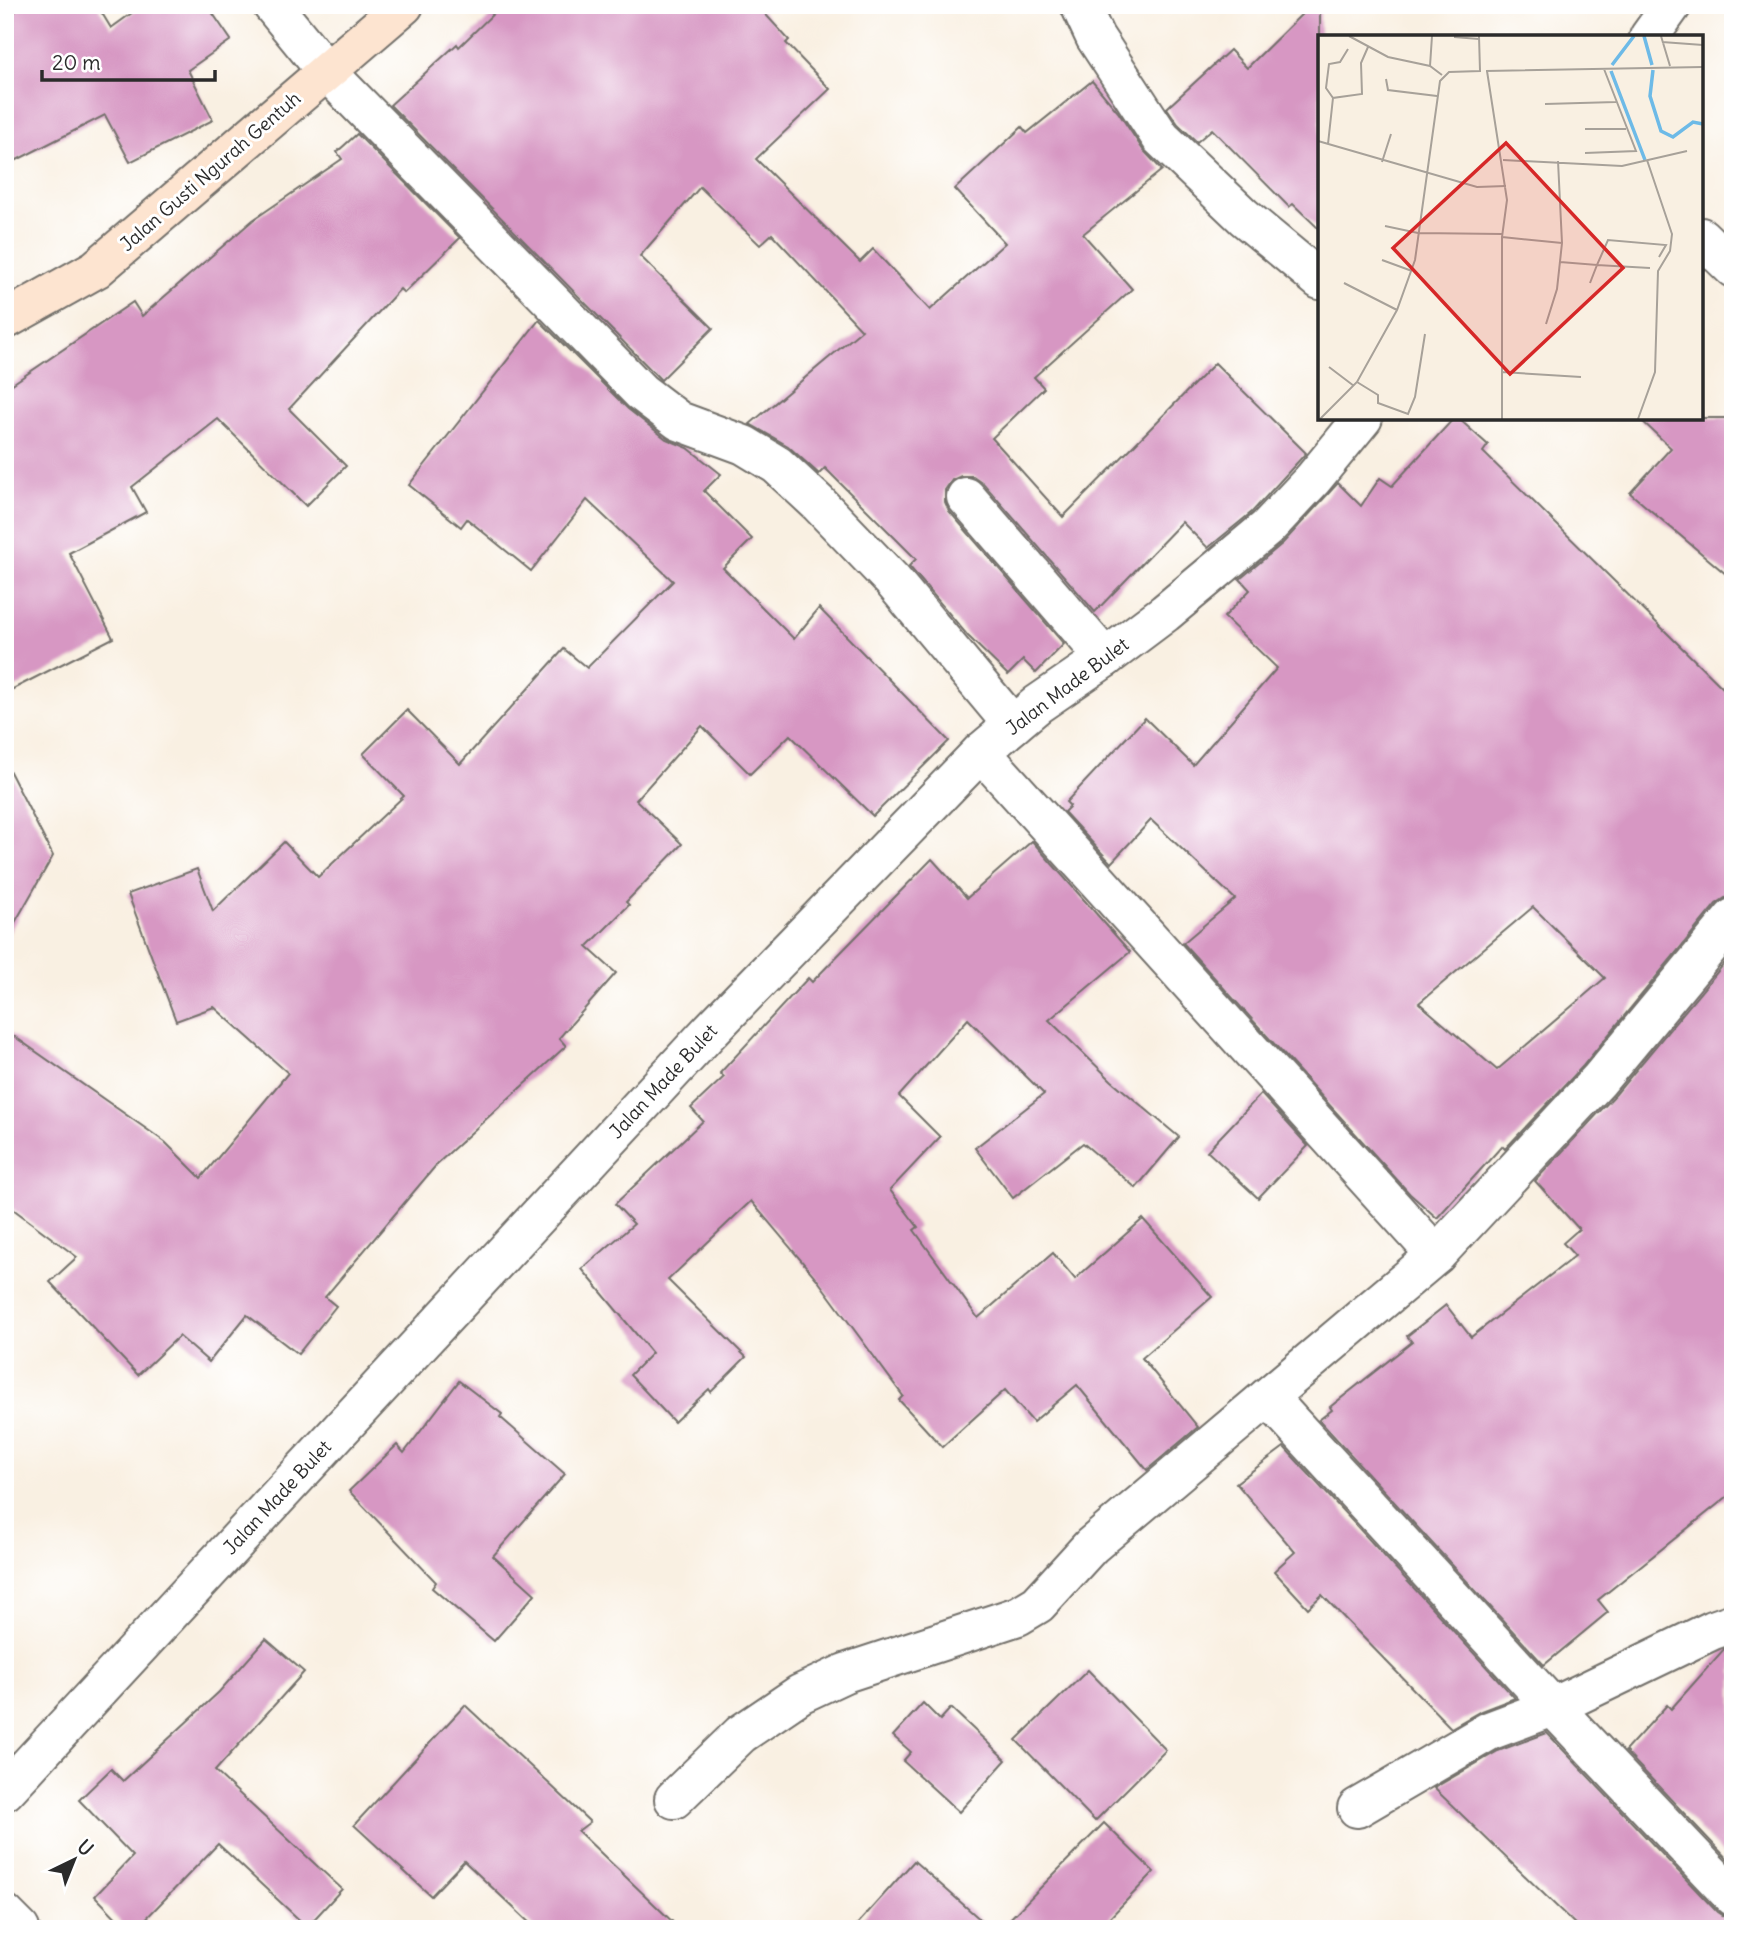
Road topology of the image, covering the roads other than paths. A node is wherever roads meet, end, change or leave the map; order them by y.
1 (272, 5) edge
2 (404, 5) edge
3 (1080, 5) edge
4 (1672, 5) edge
5 (1650, 35) edge
6 (326, 71) junction
7 (1703, 239) edge
8 (1733, 268) edge
9 (1318, 278) edge
10 (5, 320) edge
11 (1361, 420) edge
12 (966, 497) dead end
13 (1105, 658) junction
14 (1013, 724) junction
15 (981, 752) junction
16 (1733, 918) edge
17 (1436, 1255) junction
18 (1268, 1397) junction
19 (1733, 1623) edge
20 (1553, 1707) junction
21 (5, 1791) edge
22 (674, 1799) dead end
23 (1357, 1808) dead end
24 (1733, 1897) edge
25 (5, 1914) edge
26 (20, 1929) edge

1 - 6 street
2 - 6 main road, Jalan Gusti Ngurah Gentuh
3 - 9 street
4 - 5 street
6 - 10 main road, Jalan Gusti Ngurah Gentuh
6 - 14 street
7 - 8 street
11 - 13 street, Jalan Made Bulet
12 - 13 street
13 - 14 street, Jalan Made Bulet
14 - 15 street, Jalan Made Bulet
15 - 17 street
15 - 21 street, Jalan Made Bulet
16 - 17 street
17 - 18 street
18 - 20 street
18 - 22 street
19 - 20 street
20 - 23 street
20 - 24 street
25 - 26 street

